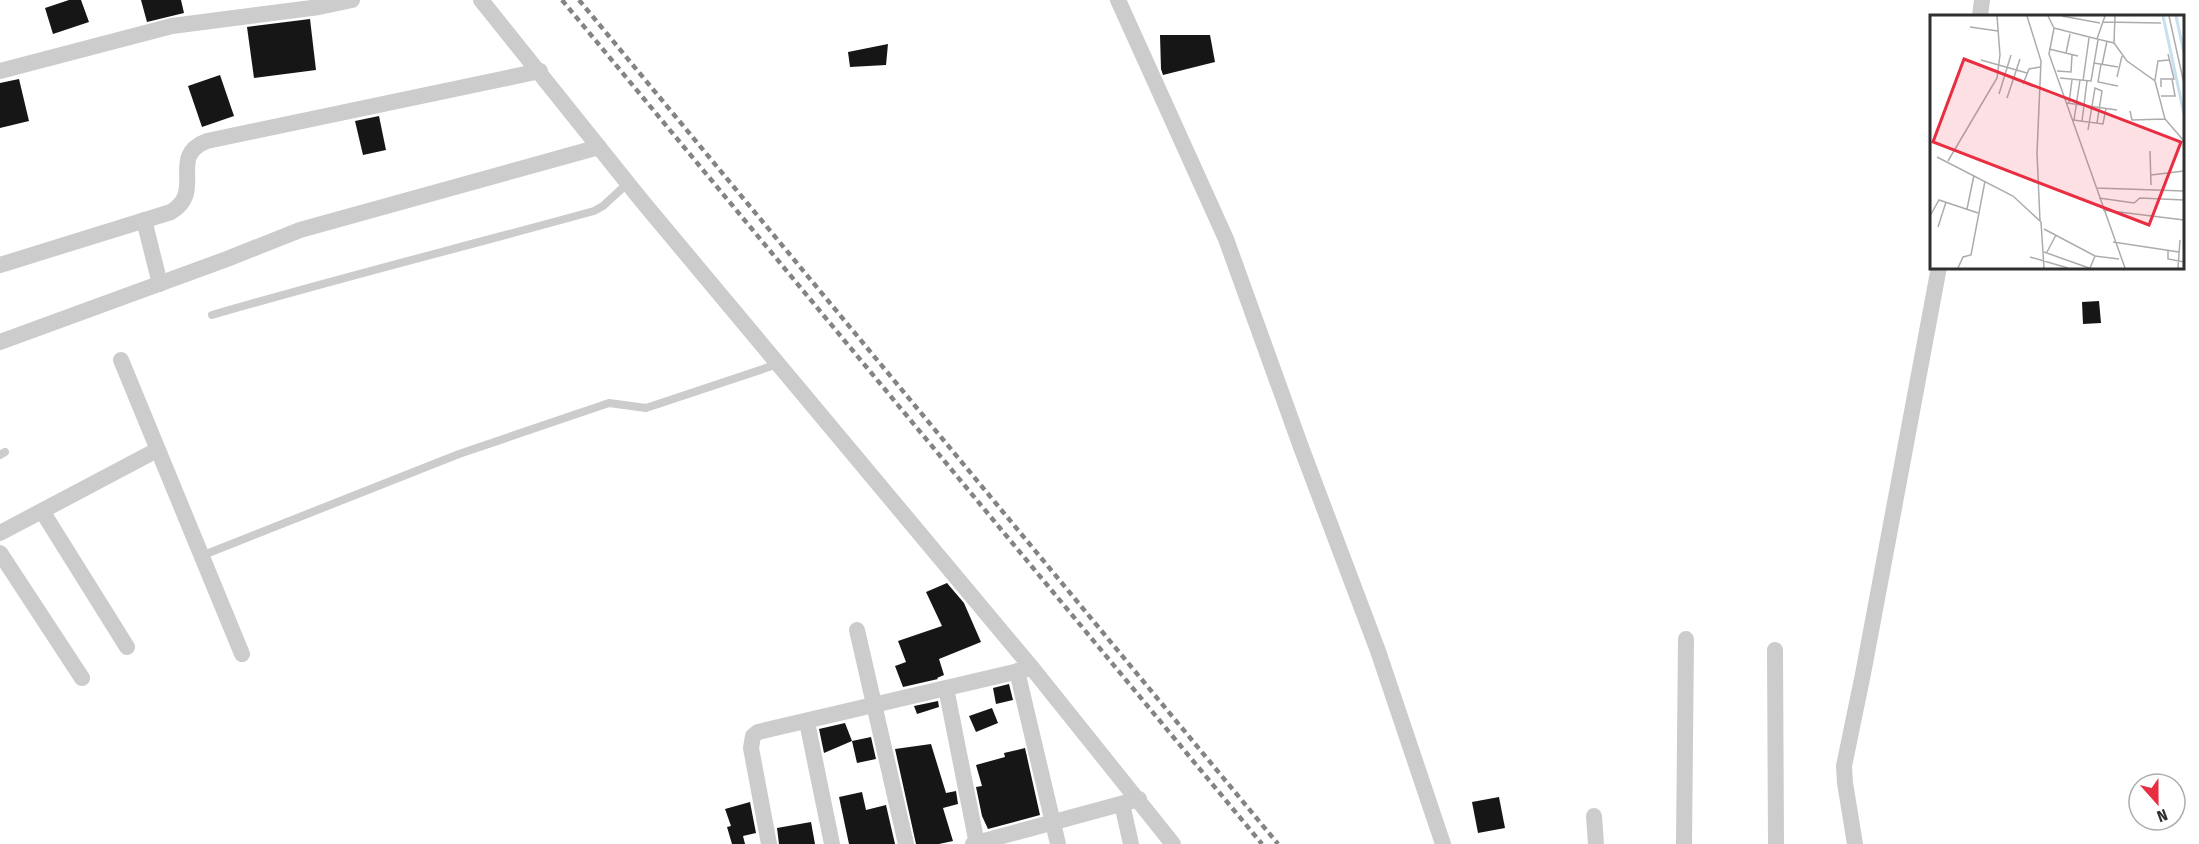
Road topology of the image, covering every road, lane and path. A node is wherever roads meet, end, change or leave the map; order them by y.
1 (352, 0) edge
2 (481, 0) edge
3 (1118, 0) edge
4 (1982, 0) edge
5 (1980, 15) edge
6 (0, 71) edge
7 (540, 71) junction
8 (599, 147) junction
9 (628, 183) junction
10 (144, 220) junction
11 (0, 265) edge
12 (1939, 268) edge
13 (160, 284) junction
14 (212, 315) dead end
15 (0, 342) edge
16 (121, 360) dead end
17 (778, 364) junction
18 (157, 450) junction
19 (42, 511) junction
20 (0, 533) edge
21 (0, 554) edge
22 (201, 556) junction
23 (857, 630) dead end
24 (1686, 639) dead end
25 (127, 647) dead end
26 (1775, 650) dead end
27 (242, 654) dead end
28 (1025, 669) junction
29 (82, 678) dead end
30 (946, 688) junction
31 (874, 705) junction
32 (807, 722) junction
33 (1139, 799) junction
34 (1122, 804) junction
35 (1594, 816) dead end
36 (1053, 823) junction
37 (769, 844) edge
38 (832, 844) edge
39 (906, 844) edge
40 (975, 844) edge
41 (1058, 844) edge
42 (1131, 844) edge
43 (1173, 844) edge
44 (1443, 844) edge
45 (1596, 844) edge
46 (1684, 844) edge
47 (1776, 844) edge
48 (1855, 844) edge

1 - 6 street
2 - 7 street
3 - 44 street
4 - 5 street
7 - 8 street
7 - 10 street
8 - 9 street
8 - 13 street
9 - 14 lane
9 - 17 street
10 - 11 street
10 - 13 street
12 - 48 street
13 - 15 street
16 - 18 street
17 - 22 lane
17 - 28 street
18 - 19 street
18 - 22 street
19 - 20 street
19 - 25 street
21 - 29 street
22 - 27 street
23 - 31 street
24 - 46 street
26 - 47 street
28 - 30 street
28 - 33 street
28 - 36 street
30 - 31 street
30 - 40 street
31 - 32 street
31 - 39 street
32 - 37 street
32 - 38 street
33 - 34 street
33 - 43 street
34 - 36 street
34 - 42 street
35 - 45 street
36 - 40 street
36 - 41 street

